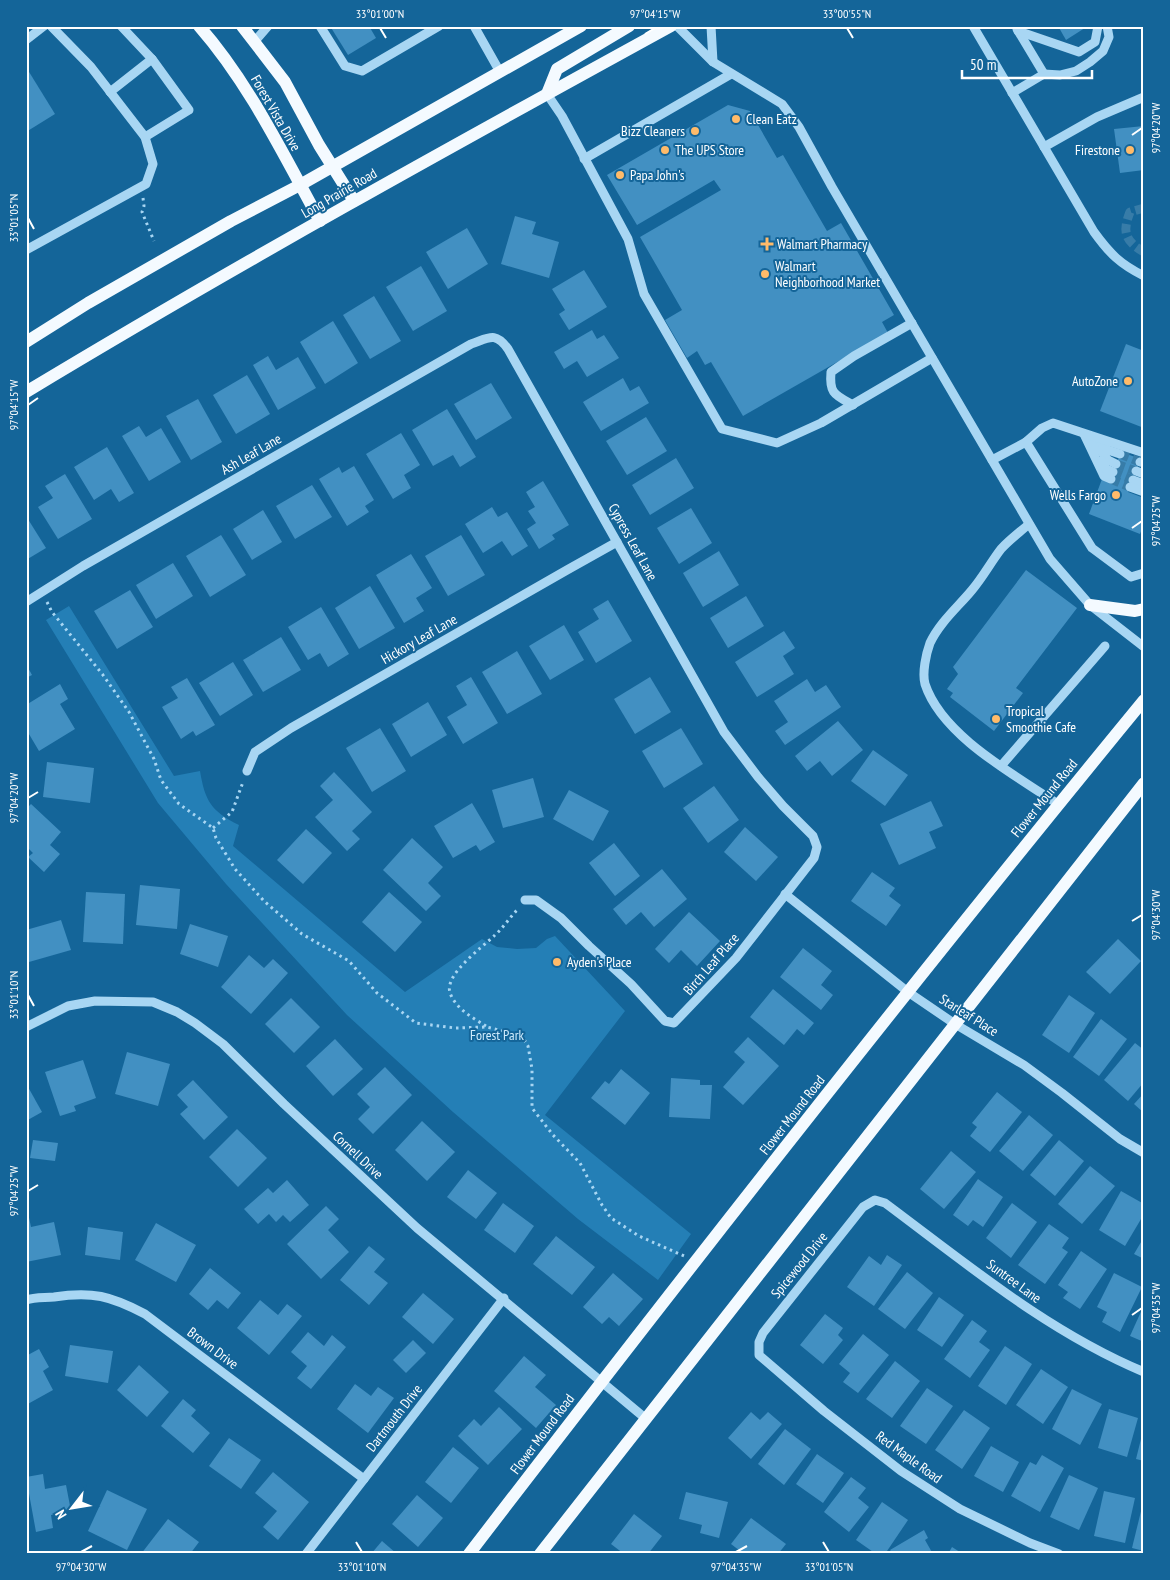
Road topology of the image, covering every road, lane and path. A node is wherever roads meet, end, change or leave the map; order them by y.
1 (44, 26) edge
2 (51, 26) edge
3 (121, 26) edge
4 (199, 26) edge
5 (242, 26) edge
6 (268, 26) edge
7 (320, 26) edge
8 (438, 26) edge
9 (474, 26) edge
10 (581, 26) edge
11 (629, 26) edge
12 (671, 26) edge
13 (677, 26) edge
14 (711, 26) edge
15 (973, 26) edge
16 (1098, 26) edge
17 (1107, 26) edge
18 (1017, 28) edge
19 (26, 40) edge
20 (255, 41) junction
21 (152, 59) junction
22 (713, 62) junction
23 (500, 72) junction
24 (731, 74) junction
25 (1044, 74) junction
26 (110, 92) junction
27 (1012, 93) junction
28 (548, 94) junction
29 (1144, 97) edge
30 (145, 137) junction
31 (1044, 147) junction
32 (584, 159) junction
33 (333, 166) junction
34 (300, 185) junction
35 (139, 188) junction
36 (354, 201) junction
37 (320, 220) junction
38 (154, 241) dead end
39 (26, 250) edge
40 (1144, 276) edge
41 (912, 323) junction
42 (493, 336) joint
43 (26, 342) edge
44 (932, 358) junction
45 (26, 392) edge
46 (853, 405) junction
47 (1089, 435) junction
48 (1026, 442) junction
49 (1120, 454) tunnel mouth
50 (1142, 459) edge
51 (992, 460) junction
52 (1136, 478) edge
53 (1144, 484) edge
54 (1144, 492) edge
55 (1029, 524) junction
56 (617, 542) junction
57 (1144, 573) edge
58 (43, 592) junction
59 (26, 602) edge
60 (1090, 605) junction
61 (1144, 609) edge
62 (1105, 646) dead end
63 (1144, 646) edge
64 (1144, 700) edge
65 (749, 764) joint
66 (1001, 766) junction
67 (247, 771) joint
68 (1144, 783) edge
69 (1058, 804) junction
70 (213, 828) junction
71 (785, 894) junction
72 (525, 900) joint
73 (908, 992) junction
74 (955, 1024) junction
75 (487, 1027) junction
76 (26, 1028) edge
77 (1144, 1153) edge
78 (875, 1200) joint
79 (695, 1262) junction
80 (504, 1298) junction
81 (26, 1300) edge
82 (759, 1355) joint
83 (1144, 1372) edge
84 (602, 1381) junction
85 (645, 1418) junction
86 (364, 1479) junction
87 (306, 1554) edge
88 (469, 1554) edge
89 (540, 1554) edge
90 (1059, 1554) edge

1 - 19 street
2 - 26 street
3 - 21 street
4 - 34 main road, Forest Vista Drive
5 - 20 main road, Forest Vista Drive
6 - 20 street
7 - 8 street
9 - 23 street
10 - 23 main road, Long Prairie Road
11 - 28 main road
12 - 28 main road, Long Prairie Road
13 - 22 street
14 - 22 street
15 - 27 street
16 - 18 street
17 - 25 street
18 - 25 street
20 - 33 main road, Forest Vista Drive
21 - 26 street
21 - 30 street
22 - 24 street
23 - 33 main road, Long Prairie Road
24 - 32 street
24 - 41 street
25 - 27 street
26 - 30 street
27 - 31 street
28 - 32 street
28 - 36 main road, Long Prairie Road
29 - 31 street
30 - 35 street
31 - 40 street
32 - 46 street
33 - 34 main road, Long Prairie Road
33 - 36 main road, Forest Vista Drive
34 - 37 main road, Forest Vista Drive
34 - 43 main road, Long Prairie Road
35 - 38 path
35 - 39 street
36 - 37 main road, Long Prairie Road
37 - 45 main road, Long Prairie Road
41 - 44 street
41 - 46 street
42 - 56 street, Cypress Leaf Lane
42 - 58 street, Ash Leaf Lane
44 - 46 street
44 - 51 street
47 - 47 street
47 - 48 street
47 - 49 street
47 - 50 street
48 - 51 street
48 - 57 street
51 - 55 street
52 - 53 street
52 - 54 street
55 - 60 street
55 - 66 street
56 - 65 street, Cypress Leaf Lane
56 - 67 street, Hickory Leaf Lane
58 - 59 street, Ash Leaf Lane
58 - 70 path
60 - 61 main road
60 - 63 street
62 - 66 street
64 - 69 main road, Flower Mound Road
65 - 71 street, Birch Leaf Place
66 - 69 street
67 - 70 path
68 - 74 main road
69 - 73 main road, Flower Mound Road
70 - 75 path
71 - 72 street, Birch Leaf Place
71 - 73 street, Starleaf Place
72 - 75 path
73 - 74 street, Starleaf Place
73 - 79 main road, Flower Mound Road
74 - 77 street, Starleaf Place
74 - 85 main road
75 - 79 path
76 - 80 street, Cornell Drive
78 - 82 street, Spicewood Drive
78 - 83 street, Suntree Lane
79 - 84 main road, Flower Mound Road
80 - 84 street, Cornell Drive
80 - 86 street, Dartmouth Drive
81 - 86 street, Brown Drive
82 - 90 street, Red Maple Road
84 - 85 street, Cornell Drive
84 - 88 main road, Flower Mound Road
85 - 89 main road
86 - 87 street, Dartmouth Drive

